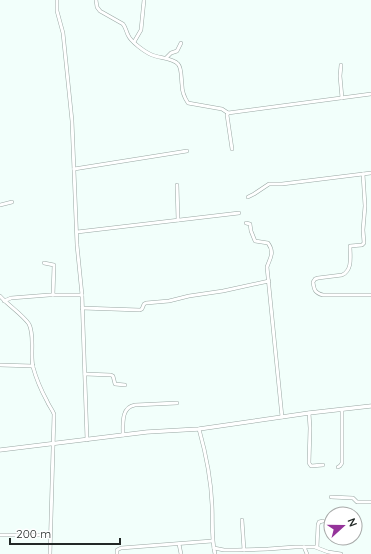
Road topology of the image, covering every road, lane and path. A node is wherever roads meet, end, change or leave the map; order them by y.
1 (57, 0) edge
2 (96, 0) edge
3 (144, 0) edge
4 (134, 42) junction
5 (181, 43) dead end
6 (166, 58) junction
7 (341, 65) dead end
8 (371, 94) edge
9 (342, 98) junction
10 (228, 113) junction
11 (232, 149) dead end
12 (187, 151) dead end
13 (74, 169) junction
14 (371, 173) edge
15 (363, 174) junction
16 (177, 185) dead end
17 (248, 197) dead end
18 (12, 202) dead end
19 (0, 205) edge
20 (239, 213) dead end
21 (178, 220) junction
22 (246, 223) dead end
23 (77, 232) junction
24 (44, 263) dead end
25 (268, 281) junction
26 (53, 295) junction
27 (82, 295) junction
28 (371, 295) edge
29 (0, 296) edge
30 (4, 301) junction
31 (82, 308) junction
32 (0, 366) edge
33 (33, 366) junction
34 (85, 374) junction
35 (125, 384) dead end
36 (177, 403) dead end
37 (371, 406) edge
38 (342, 410) junction
39 (309, 414) junction
40 (282, 417) junction
41 (199, 429) junction
42 (123, 435) junction
43 (87, 440) junction
44 (53, 444) junction
45 (0, 450) edge
46 (323, 465) dead end
47 (338, 467) dead end
48 (331, 498) dead end
49 (371, 502) edge
50 (242, 520) dead end
51 (323, 521) dead end
52 (0, 535) edge
53 (50, 535) junction
54 (212, 541) junction
55 (179, 544) junction
56 (304, 547) junction
57 (317, 547) junction
58 (214, 548) junction
59 (244, 550) junction
60 (50, 554) edge
61 (117, 554) edge
62 (181, 554) edge
63 (215, 554) edge
64 (307, 554) edge
65 (341, 554) edge

1 - 13 street
2 - 4 street
3 - 4 street
4 - 6 street
5 - 6 street
6 - 10 street
7 - 9 street
8 - 9 street
9 - 10 street
10 - 11 street
12 - 13 street
13 - 23 street
14 - 15 street
15 - 17 street
15 - 28 street
16 - 21 street
18 - 19 street
20 - 21 street
21 - 23 street
22 - 25 street
23 - 27 street
24 - 26 street
25 - 31 street
25 - 40 street
26 - 27 street
26 - 30 street
27 - 31 street
29 - 30 street
30 - 33 street
31 - 34 street
32 - 33 street
33 - 44 street
34 - 35 street
34 - 43 street
36 - 42 street
37 - 38 street
38 - 39 street
38 - 47 street
39 - 40 street
39 - 46 street
40 - 41 street
41 - 42 street
41 - 54 street
42 - 43 street
43 - 44 street
44 - 45 street
44 - 53 street
48 - 49 street
50 - 59 street
51 - 57 street
52 - 53 street
53 - 60 street
54 - 55 street
54 - 58 street
55 - 61 street
55 - 62 street
56 - 57 street
56 - 59 street
56 - 64 street
57 - 65 street
58 - 59 street
58 - 63 street

